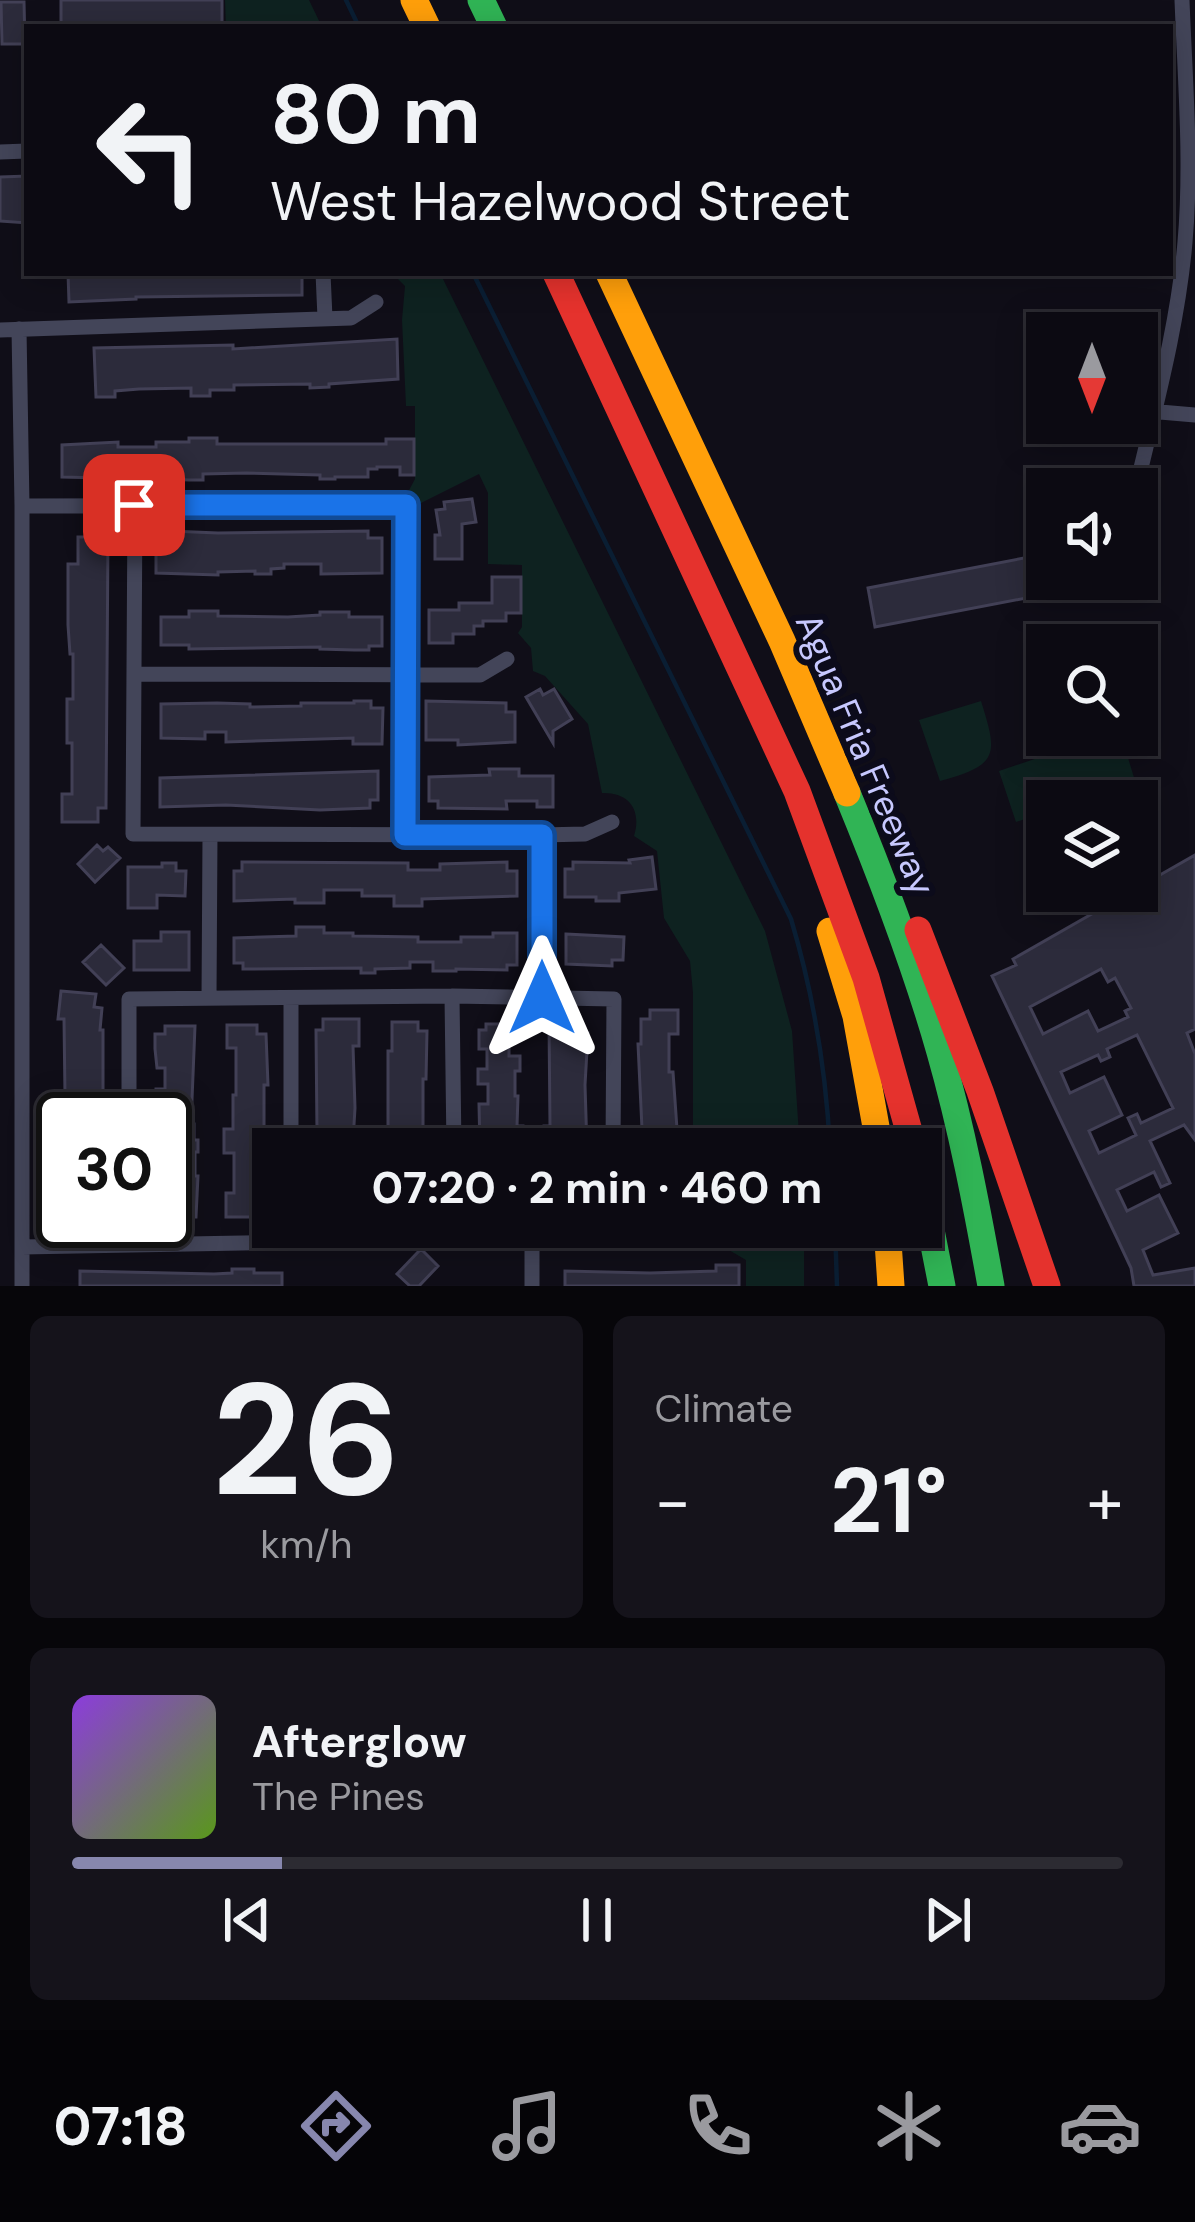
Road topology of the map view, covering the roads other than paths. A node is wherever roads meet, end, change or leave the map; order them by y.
1 (1182, 0) edge
2 (323, 276) edge
3 (557, 276) edge
4 (610, 276) edge
5 (376, 302) dead end
6 (326, 318) junction
7 (19, 329) junction
8 (0, 330) edge
9 (1158, 372) edge
10 (1158, 410) edge
11 (1195, 416) edge
12 (134, 505) junction
13 (22, 506) junction
14 (778, 635) junction
15 (729, 644) junction
16 (507, 658) dead end
17 (134, 674) junction
18 (405, 674) junction
19 (612, 822) dead end
20 (210, 835) junction
21 (405, 835) junction
22 (542, 835) junction
23 (452, 996) junction
24 (209, 997) junction
25 (291, 998) junction
26 (542, 998) junction
27 (129, 1092) edge
28 (291, 1128) edge
29 (454, 1128) edge
30 (613, 1128) edge
31 (876, 1128) edge
32 (908, 1128) edge
33 (252, 1237) edge
34 (192, 1240) edge
35 (22, 1247) junction
36 (36, 1247) edge
37 (532, 1248) edge
38 (888, 1248) edge
39 (935, 1248) edge
40 (22, 1286) edge
41 (532, 1286) edge
42 (891, 1286) edge
43 (942, 1286) edge
44 (991, 1286) edge
45 (1047, 1286) edge

1 - 9 street
2 - 6 street
3 - 15 highway
4 - 14 highway, Agua Fria Freeway
5 - 6 street
6 - 7 street
7 - 8 street
7 - 13 street
10 - 11 street
12 - 13 street
12 - 17 street
12 - 18 street
13 - 35 street
14 - 44 highway, Agua Fria Freeway
14 - 45 highway
15 - 31 highway
15 - 32 highway
16 - 18 street
17 - 18 street
17 - 20 street
18 - 21 street
19 - 22 street
20 - 21 street
20 - 24 street
21 - 22 street
22 - 26 street
23 - 25 street
23 - 26 street
23 - 29 street
24 - 25 street
24 - 27 street
25 - 28 street
26 - 30 street
33 - 34 street
35 - 36 street
35 - 40 street
37 - 41 street
38 - 42 highway
39 - 43 highway

